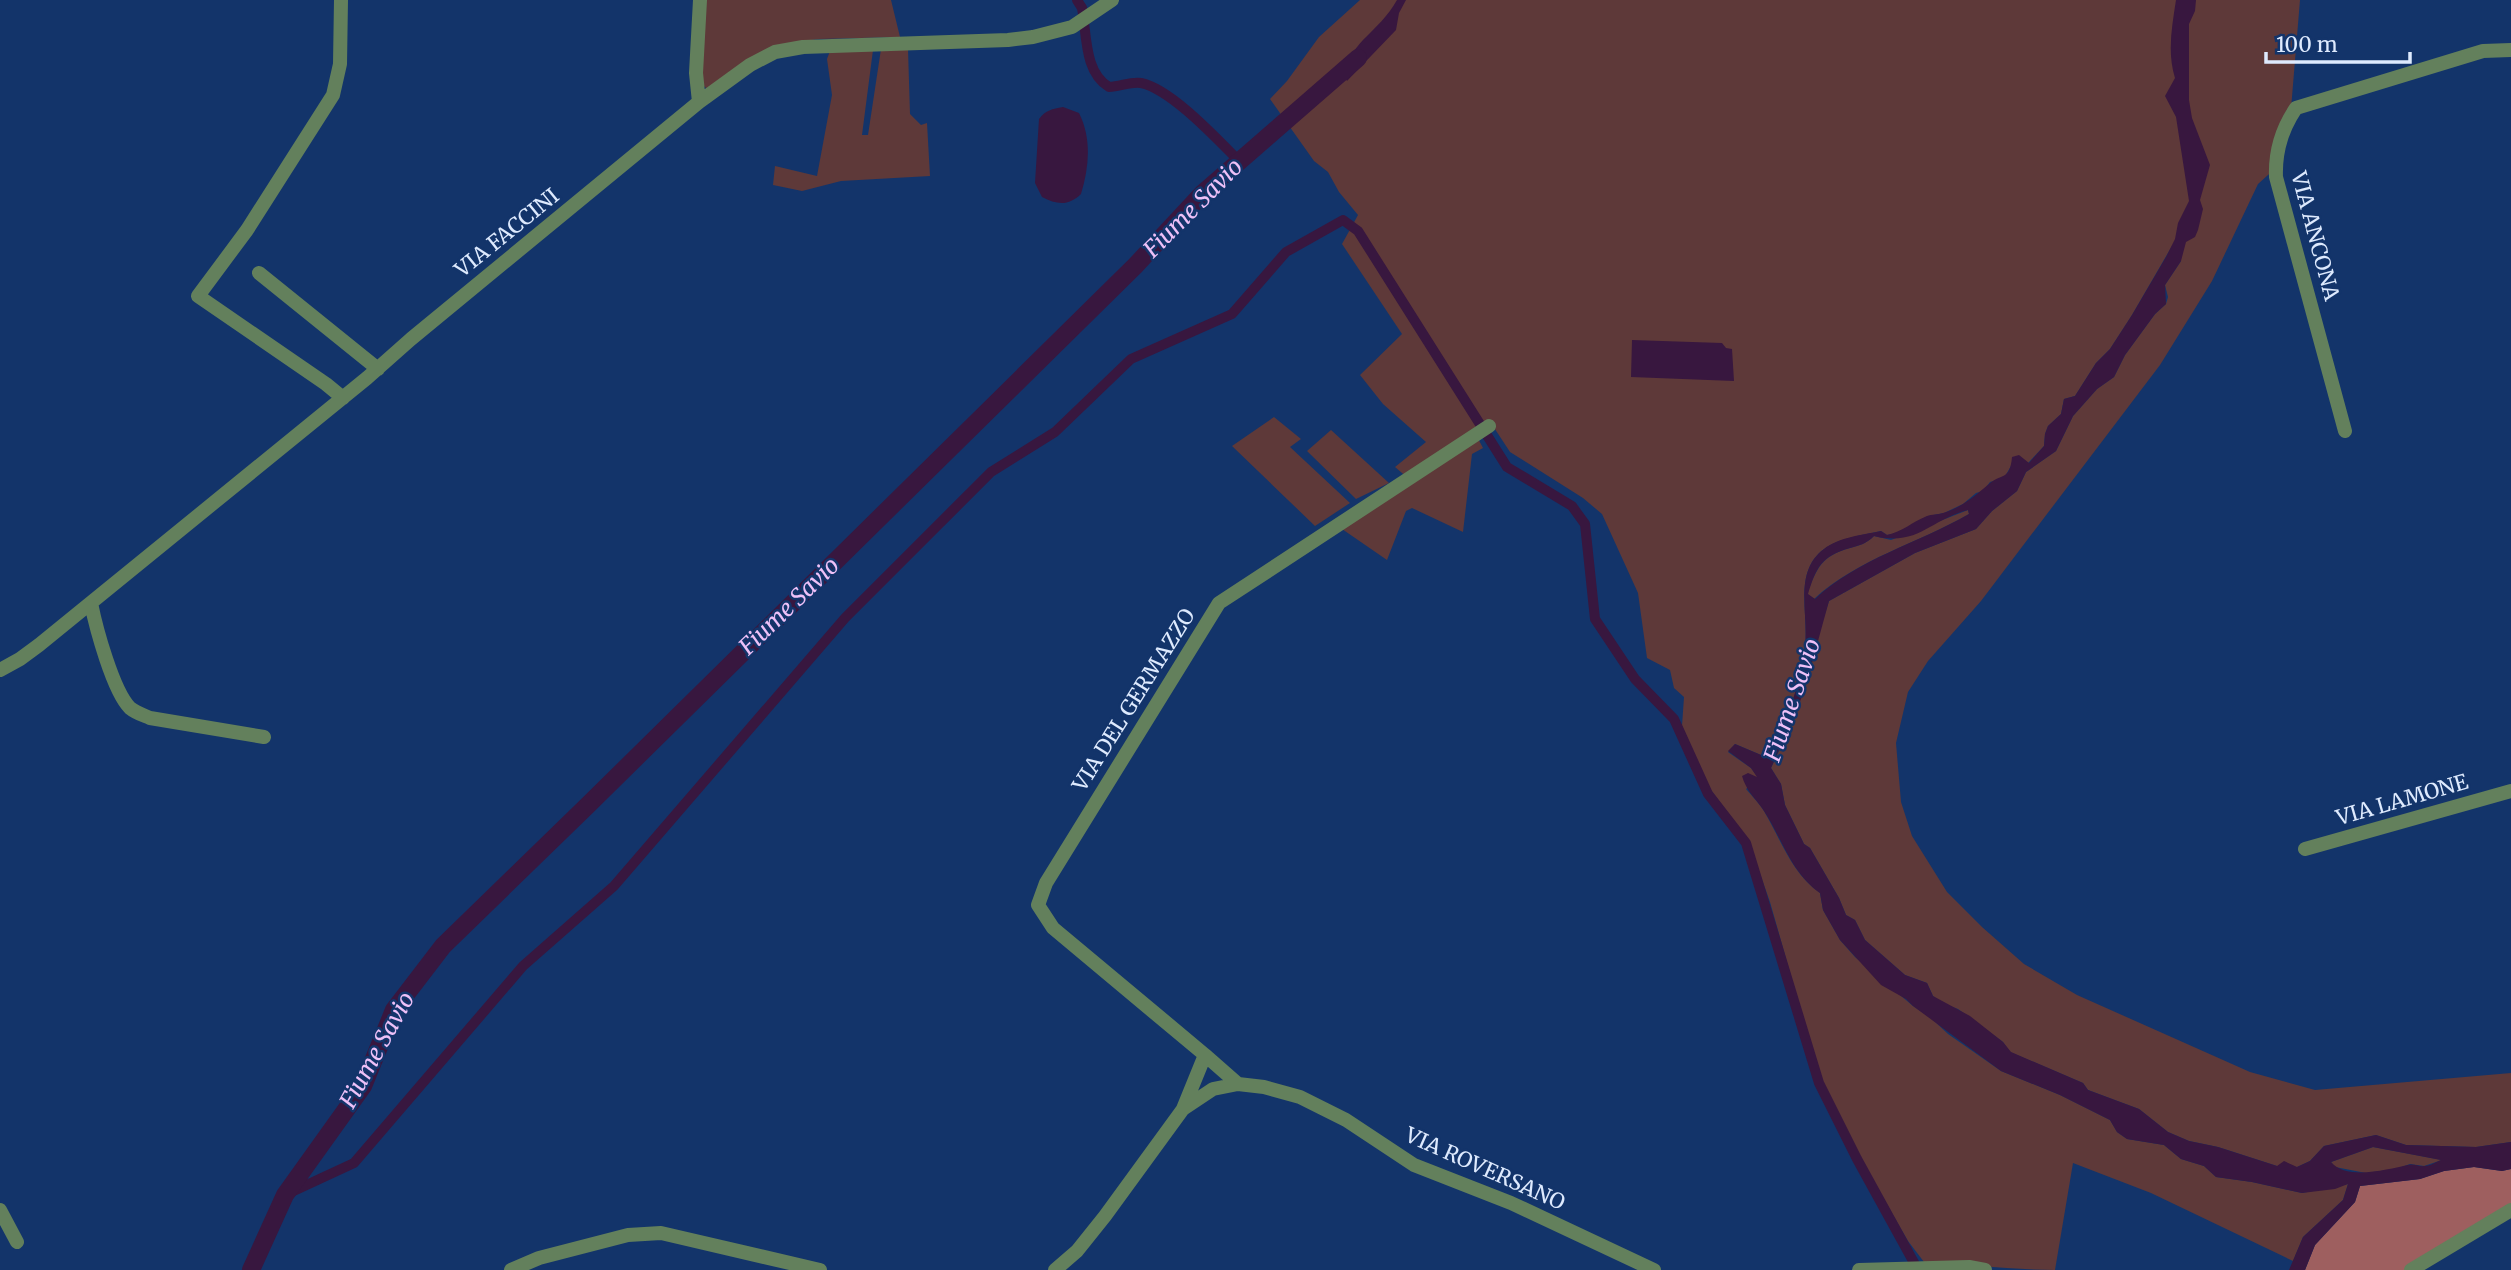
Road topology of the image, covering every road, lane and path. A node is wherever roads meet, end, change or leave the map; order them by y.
1 (341, 0) edge
2 (700, 0) edge
3 (1112, 0) edge
4 (2511, 50) edge
5 (699, 102) junction
6 (258, 272) dead end
7 (377, 369) junction
8 (343, 398) junction
9 (1483, 430) dead end
10 (2345, 431) dead end
11 (91, 603) junction
12 (0, 670) edge
13 (264, 737) dead end
14 (2511, 791) edge
15 (2305, 849) dead end
16 (1205, 1055) junction
17 (1238, 1084) junction
18 (1183, 1110) junction
19 (0, 1210) edge
20 (2511, 1210) edge
21 (17, 1242) dead end
22 (511, 1270) edge
23 (820, 1270) edge
24 (1055, 1270) edge
25 (1654, 1270) edge
26 (1859, 1270) edge
27 (1985, 1270) edge
28 (2411, 1270) edge

1 - 8 street
2 - 5 street
3 - 5 street, VIA FACCINI
4 - 10 street, VIA ANCONA
5 - 7 street, VIA FACCINI
6 - 7 street
7 - 8 street, VIA FACCINI
8 - 11 street, VIA FACCINI
9 - 16 street, VIA DEL GERMAZZO
11 - 12 street, VIA FACCINI
11 - 13 street
14 - 15 street, VIA LAMONE
16 - 17 street, VIA DEL GERMAZZO
16 - 18 street
17 - 18 street, VIA ROVERSANO
17 - 25 street, VIA ROVERSANO
18 - 24 street, VIA ROVERSANO
19 - 21 street
20 - 28 street
22 - 23 street
26 - 27 street

